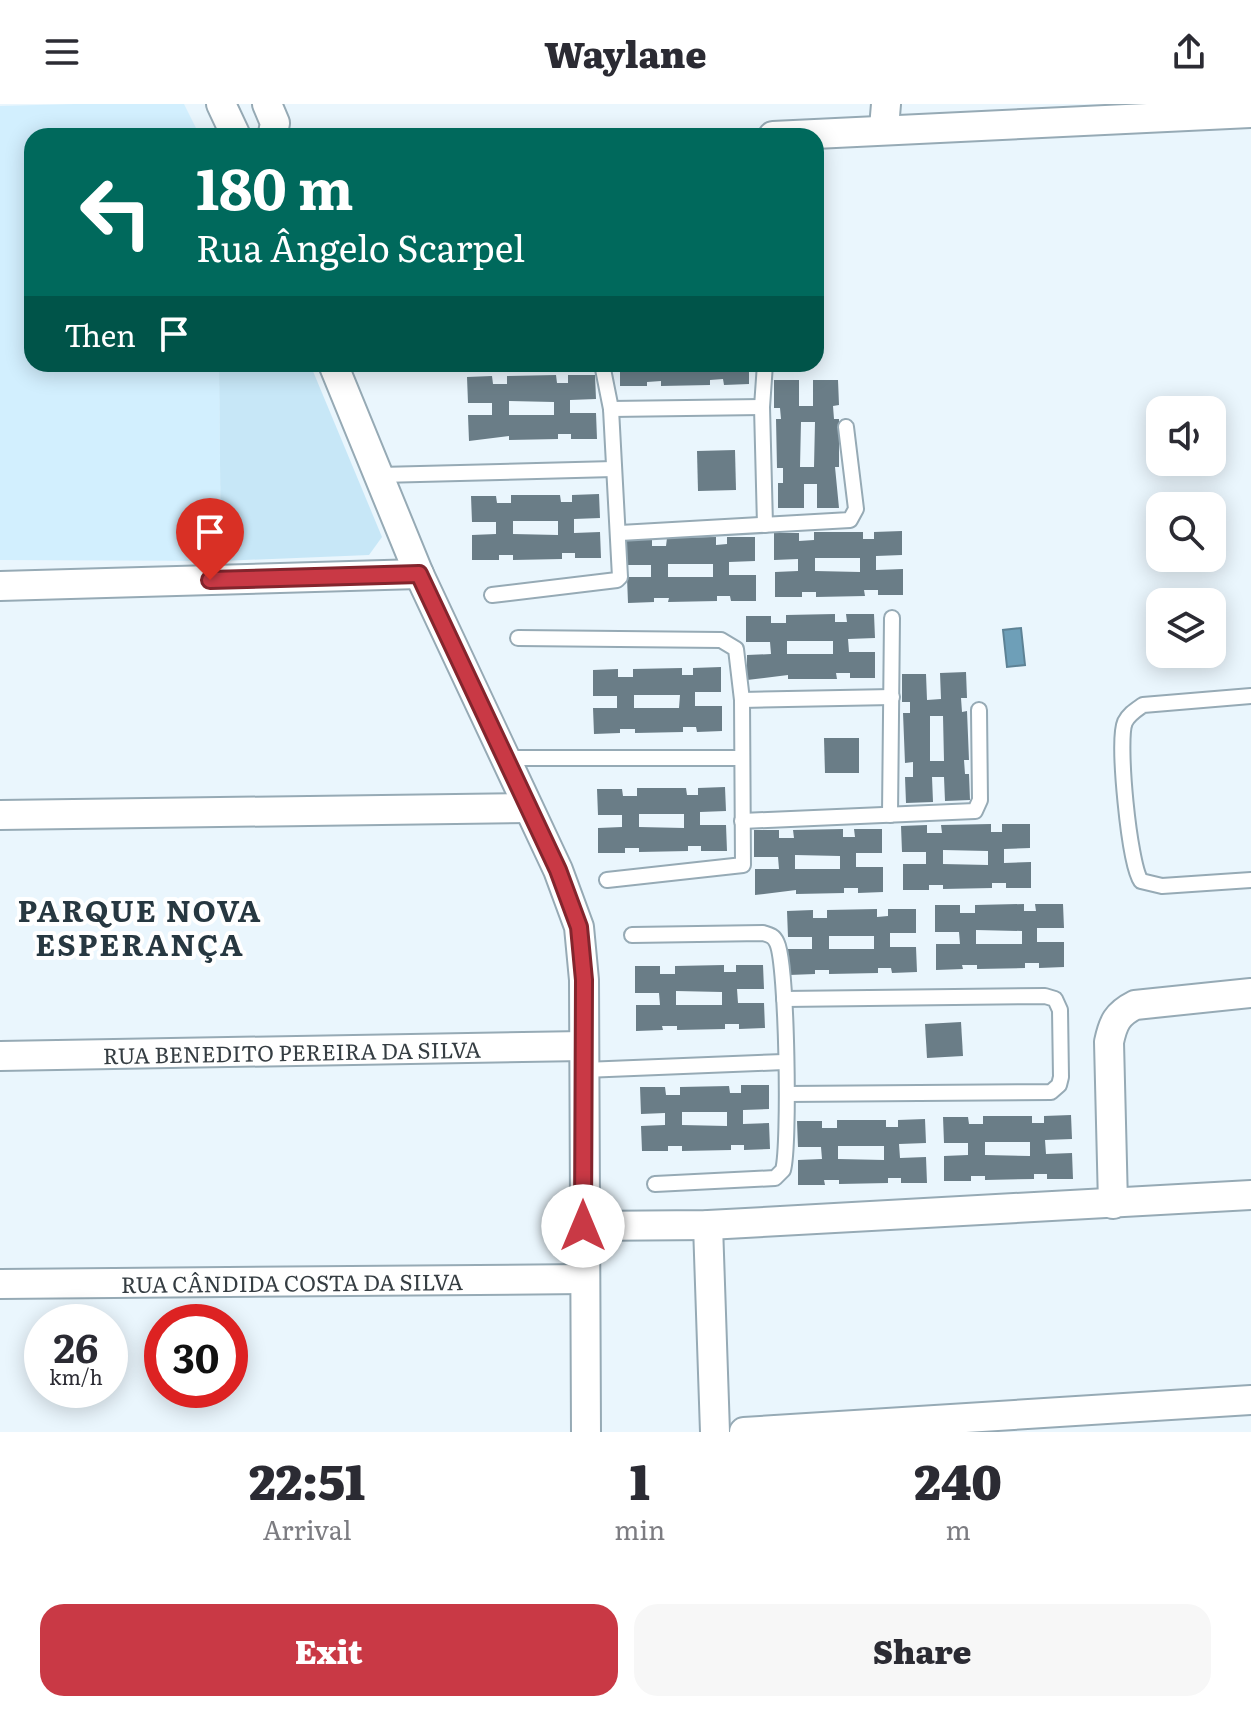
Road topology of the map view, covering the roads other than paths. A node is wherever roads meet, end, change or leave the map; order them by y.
1 (221, 104) edge
2 (267, 104) edge
3 (1251, 113) edge
4 (885, 116) edge
5 (232, 128) edge
6 (272, 128) edge
7 (818, 128) edge
8 (336, 372) edge
9 (604, 372) edge
10 (764, 372) edge
11 (762, 407) junction
12 (611, 409) junction
13 (846, 427) dead end
14 (614, 469) junction
15 (380, 475) junction
16 (765, 525) junction
17 (620, 533) junction
18 (419, 574) junction
19 (0, 586) edge
20 (492, 595) dead end
21 (892, 618) dead end
22 (518, 638) dead end
23 (1251, 696) edge
24 (892, 697) junction
25 (742, 700) junction
26 (979, 710) dead end
27 (504, 758) junction
28 (742, 758) junction
29 (528, 808) junction
30 (0, 815) edge
31 (890, 815) junction
32 (742, 821) junction
33 (607, 880) dead end
34 (1251, 880) edge
35 (632, 935) dead end
36 (1251, 993) edge
37 (784, 999) junction
38 (0, 1056) edge
39 (583, 1058) junction
40 (784, 1062) junction
41 (787, 1094) junction
42 (655, 1184) dead end
43 (1251, 1195) edge
44 (1113, 1204) junction
45 (708, 1225) junction
46 (583, 1226) junction
47 (585, 1279) junction
48 (0, 1284) edge
49 (1251, 1400) edge
50 (586, 1432) edge
51 (715, 1432) edge
52 (744, 1432) edge

1 - 5 street
2 - 6 street
3 - 4 street
4 - 7 street
8 - 15 street
9 - 12 lane
10 - 11 lane
11 - 12 lane
11 - 16 lane
12 - 14 lane
13 - 16 lane
14 - 15 lane
14 - 17 lane
15 - 18 street
16 - 17 lane
17 - 20 lane
18 - 19 street
18 - 27 street
21 - 24 lane
22 - 25 lane
23 - 34 lane
24 - 25 lane
24 - 31 lane
25 - 28 lane
26 - 31 lane
27 - 28 lane
27 - 29 street
28 - 32 lane
29 - 30 street
29 - 39 street
31 - 32 lane
32 - 33 lane
35 - 37 lane
36 - 44 street
37 - 40 lane
37 - 41 lane
38 - 39 street, RUA BENEDITO PEREIRA DA SILVA
39 - 40 lane
39 - 46 street
40 - 41 lane
41 - 42 lane
43 - 44 street
44 - 45 street
45 - 46 street
45 - 51 street
46 - 47 street
47 - 48 street, RUA CÂNDIDA COSTA DA SILVA
47 - 50 street
49 - 52 street

